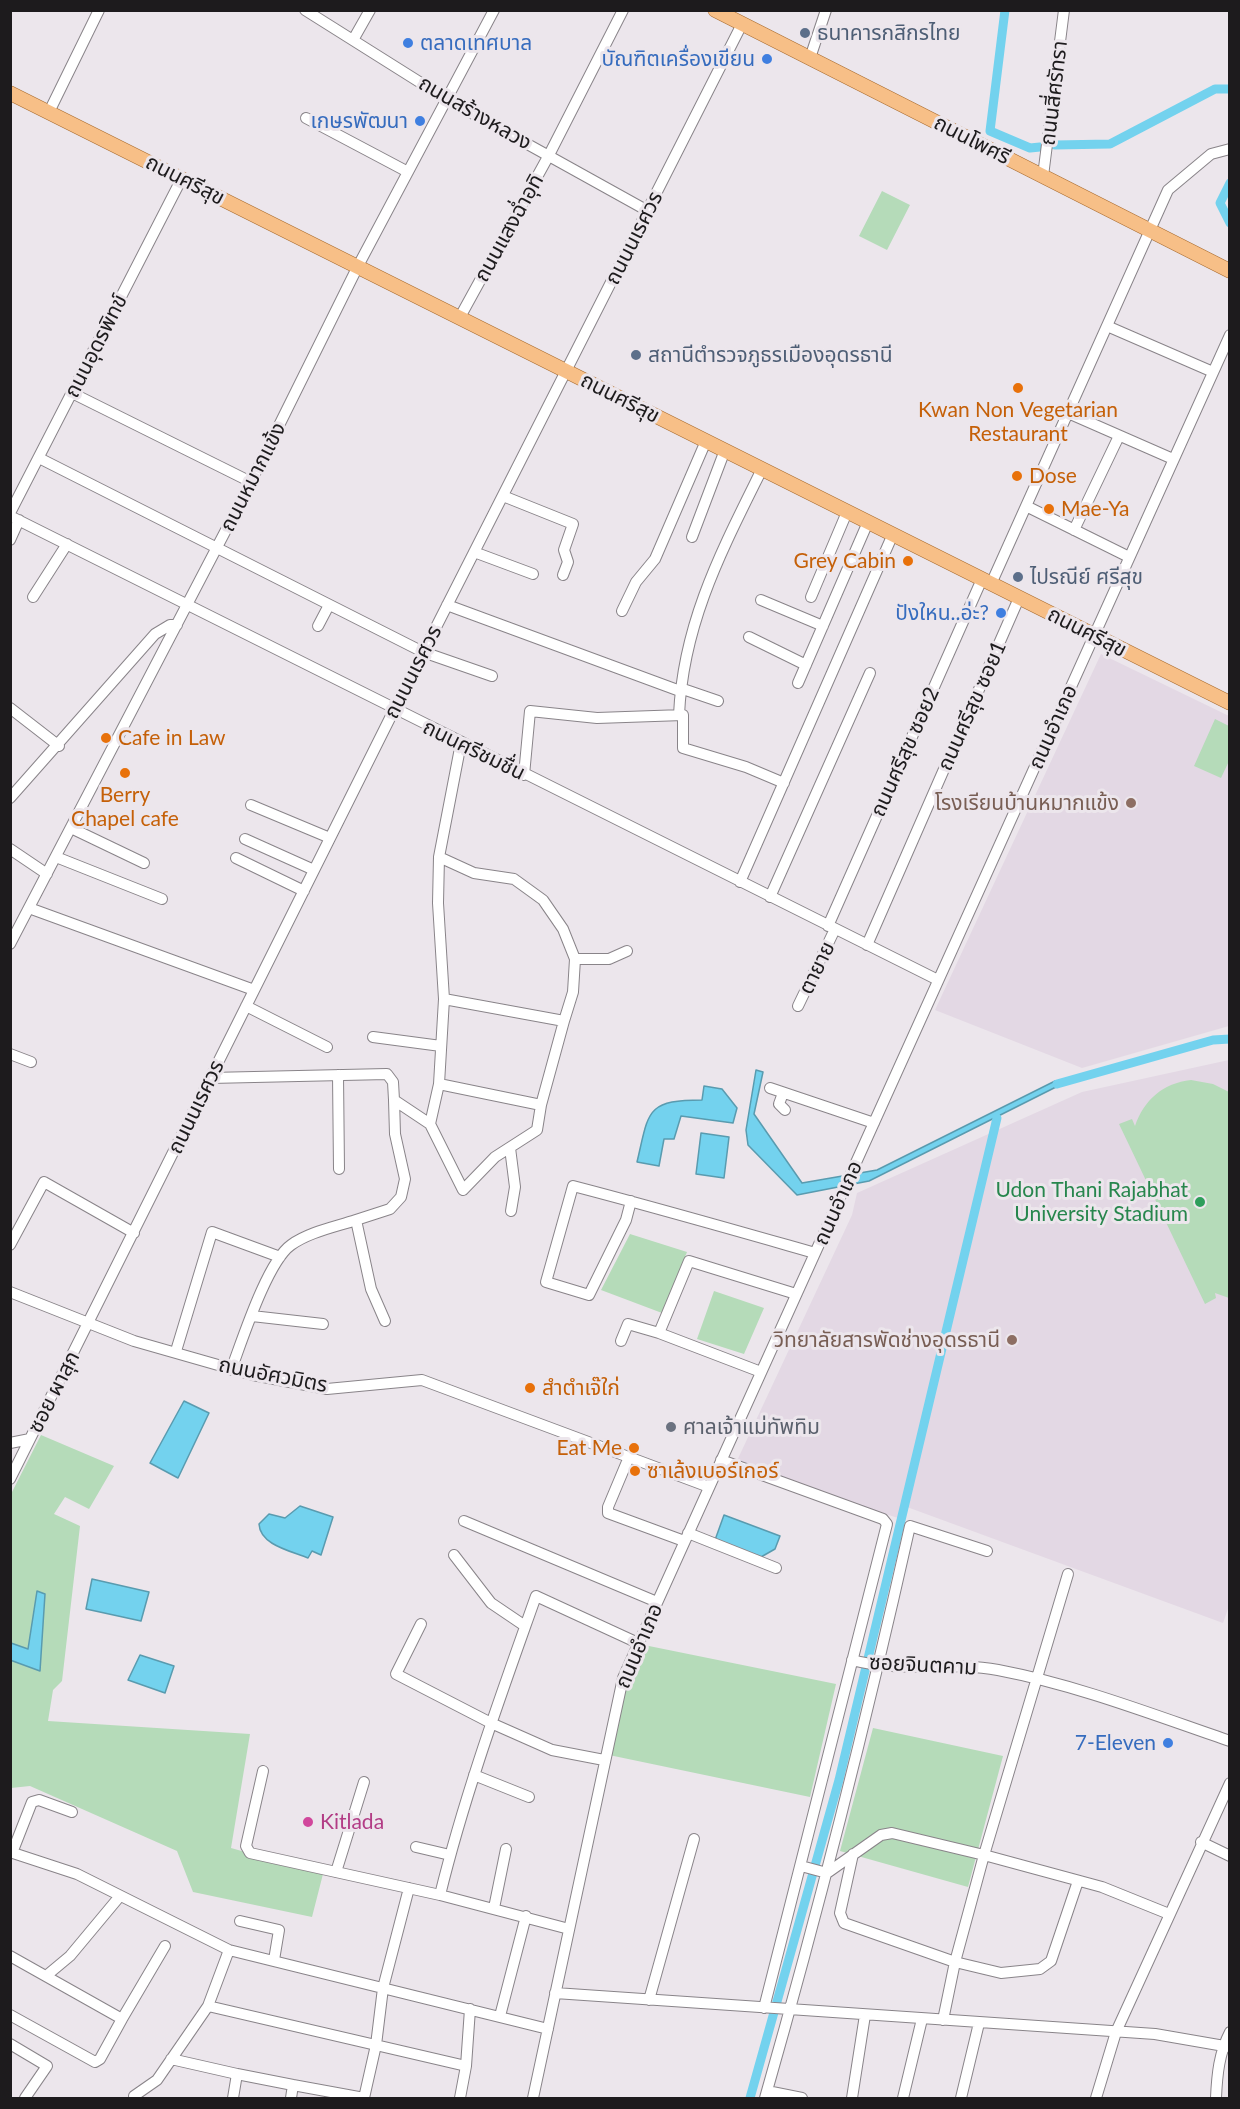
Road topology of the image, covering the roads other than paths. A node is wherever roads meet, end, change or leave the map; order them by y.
1 (99, 10) edge
2 (370, 10) edge
3 (494, 10) edge
4 (623, 10) edge
5 (715, 10) edge
6 (826, 10) edge
7 (1064, 10) edge
8 (308, 11) edge
9 (742, 24) junction
10 (352, 40) junction
11 (810, 58) junction
12 (10, 93) edge
13 (448, 100) junction
14 (49, 112) junction
15 (306, 118) dead end
16 (1230, 149) edge
17 (549, 155) junction
18 (408, 172) junction
19 (1043, 176) junction
20 (182, 178) junction
21 (648, 211) junction
22 (1150, 231) junction
23 (357, 266) junction
24 (1230, 271) edge
25 (460, 318) junction
26 (1107, 326) junction
27 (1230, 335) edge
28 (567, 371) junction
29 (1213, 372) junction
30 (72, 393) junction
31 (1068, 413) junction
32 (1119, 436) junction
33 (706, 441) junction
34 (725, 450) junction
35 (39, 458) junction
36 (1173, 459) junction
37 (762, 469) junction
38 (251, 482) junction
39 (503, 496) junction
40 (1026, 506) junction
41 (847, 512) junction
42 (13, 516) edge
43 (868, 522) junction
44 (1074, 530) junction
45 (893, 534) junction
46 (692, 537) dead end
47 (10, 540) edge
48 (67, 544) junction
49 (218, 547) junction
50 (474, 552) junction
51 (1129, 557) junction
52 (533, 574) dead end
53 (563, 575) dead end
54 (987, 581) junction
55 (33, 597) dead end
56 (811, 597) dead end
57 (1019, 598) junction
58 (761, 600) dead end
59 (188, 604) junction
60 (329, 605) junction
61 (447, 605) junction
62 (622, 611) dead end
63 (177, 625) junction
64 (318, 626) dead end
65 (823, 626) junction
66 (1094, 635) junction
67 (748, 637) dead end
68 (423, 652) junction
69 (806, 665) junction
70 (870, 673) dead end
71 (492, 676) dead end
72 (798, 683) dead end
73 (680, 690) junction
74 (718, 701) dead end
75 (1230, 703) edge
76 (10, 708) edge
77 (394, 710) junction
78 (678, 715) junction
79 (461, 743) junction
80 (59, 746) junction
81 (524, 775) junction
82 (784, 783) junction
83 (10, 798) edge
84 (251, 805) dead end
85 (71, 828) junction
86 (330, 838) junction
87 (245, 839) dead end
88 (10, 849) edge
89 (56, 857) junction
90 (439, 857) junction
91 (236, 858) dead end
92 (144, 863) dead end
93 (314, 870) junction
94 (47, 874) junction
95 (740, 882) junction
96 (304, 891) junction
97 (770, 897) junction
98 (162, 899) dead end
99 (29, 908) junction
100 (832, 928) junction
101 (10, 944) edge
102 (867, 945) junction
103 (627, 951) dead end
104 (575, 959) junction
105 (938, 980) junction
106 (254, 990) junction
107 (444, 999) junction
108 (246, 1006) junction
109 (798, 1006) dead end
110 (564, 1021) junction
111 (373, 1037) dead end
112 (441, 1046) junction
113 (327, 1047) dead end
114 (10, 1054) edge
115 (31, 1062) dead end
116 (338, 1076) junction
117 (210, 1078) junction
118 (439, 1084) junction
119 (770, 1089) dead end
120 (783, 1093) junction
121 (394, 1101) junction
122 (540, 1104) junction
123 (785, 1110) dead end
124 (873, 1123) junction
125 (430, 1124) junction
126 (510, 1148) junction
127 (339, 1169) dead end
128 (632, 1201) junction
129 (511, 1211) dead end
130 (356, 1220) junction
131 (134, 1233) junction
132 (10, 1245) edge
133 (815, 1253) junction
134 (280, 1257) junction
135 (10, 1292) edge
136 (796, 1294) junction
137 (252, 1316) junction
138 (385, 1321) dead end
139 (89, 1322) junction
140 (323, 1324) dead end
141 (659, 1333) junction
142 (621, 1341) dead end
143 (176, 1351) junction
144 (231, 1370) junction
145 (761, 1372) junction
146 (30, 1439) junction
147 (10, 1443) edge
148 (629, 1457) junction
149 (721, 1460) junction
150 (10, 1479) edge
151 (709, 1487) junction
152 (464, 1521) dead end
153 (686, 1537) junction
154 (987, 1551) dead end
155 (454, 1555) dead end
156 (776, 1568) dead end
157 (1068, 1574) dead end
158 (657, 1602) junction
159 (421, 1624) dead end
160 (525, 1626) junction
161 (638, 1643) junction
162 (857, 1661) junction
163 (876, 1666) junction
164 (1035, 1679) junction
165 (491, 1723) junction
166 (1230, 1741) edge
167 (604, 1760) junction
168 (263, 1771) dead end
169 (474, 1775) junction
170 (364, 1782) dead end
171 (1230, 1783) edge
172 (529, 1797) dead end
173 (72, 1812) dead end
174 (694, 1839) dead end
175 (1201, 1842) junction
176 (417, 1847) dead end
177 (506, 1849) dead end
178 (11, 1853) edge
179 (853, 1854) junction
180 (450, 1855) junction
181 (984, 1855) junction
182 (1230, 1856) edge
183 (802, 1866) junction
184 (336, 1872) junction
185 (826, 1873) junction
186 (1078, 1881) junction
187 (410, 1888) junction
188 (440, 1895) junction
189 (120, 1896) junction
190 (494, 1908) junction
191 (1169, 1914) junction
192 (526, 1916) junction
193 (240, 1921) dead end
194 (568, 1929) junction
195 (165, 1946) dead end
196 (229, 1950) junction
197 (10, 1956) edge
198 (274, 1960) junction
199 (955, 1962) junction
200 (46, 1976) junction
201 (383, 1988) junction
202 (555, 1993) junction
203 (649, 2000) junction
204 (208, 2006) junction
205 (764, 2008) junction
206 (470, 2009) junction
207 (790, 2010) junction
208 (10, 2015) edge
209 (865, 2015) junction
210 (500, 2016) junction
211 (122, 2019) junction
212 (922, 2019) junction
213 (943, 2020) junction
214 (980, 2022) junction
215 (548, 2029) junction
216 (1116, 2032) junction
217 (1230, 2032) edge
218 (10, 2044) edge
219 (376, 2045) junction
220 (1226, 2046) edge
221 (171, 2059) junction
222 (465, 2066) junction
223 (237, 2074) junction
224 (293, 2085) junction
225 (766, 2095) edge
226 (25, 2098) edge
227 (136, 2098) edge
228 (233, 2098) edge
229 (291, 2098) edge
230 (364, 2098) edge
231 (460, 2098) edge
232 (533, 2098) edge
233 (801, 2098) edge
234 (852, 2098) edge
235 (903, 2098) edge
236 (961, 2098) edge
237 (1096, 2098) edge
238 (1216, 2098) edge

1 - 14 street
2 - 10 street
3 - 13 street, ถนนหมากแข้ง
4 - 17 street, ถนนแสงฉ่ำอุทิ
5 - 9 main road, ถนนโพศรี
6 - 11 street
7 - 19 street, ถนนสี่ศรัทรา
8 - 10 street, ถนนสร้างหลวง
9 - 11 main road, ถนนโพศรี
9 - 21 street, ถนนนเรศวร
10 - 13 street, ถนนสร้างหลวง
11 - 19 main road, ถนนโพศรี
12 - 14 main road, ถนนศรีสุข
13 - 17 street, ถนนสร้างหลวง
13 - 18 street, ถนนหมากแข้ง
14 - 20 main road, ถนนศรีสุข
15 - 18 street
16 - 22 street, ถนนศรีสุข ซอย2
17 - 21 street, ถนนสร้างหลวง
17 - 25 street, ถนนแสงฉ่ำอุทิ
18 - 23 street, ถนนหมากแข้ง
19 - 22 main road, ถนนโพศรี
20 - 23 main road, ถนนศรีสุข
20 - 30 street, ถนนอุดรพิทข์
21 - 28 street, ถนนนเรศวร
22 - 24 main road, ถนนโพศรี
22 - 26 street, ถนนศรีสุข ซอย2
23 - 25 main road, ถนนศรีสุข
23 - 38 street, ถนนหมากแข้ง
25 - 28 main road, ถนนศรีสุข
26 - 29 street
26 - 31 street, ถนนศรีสุข ซอย2
27 - 29 street, ถนนอำเภอ
28 - 33 main road, ถนนศรีสุข
28 - 39 street, ถนนนเรศวร
29 - 36 street, ถนนอำเภอ
30 - 35 street, ถนนอุดรพิทข์
30 - 38 street
31 - 32 street
31 - 40 street, ถนนศรีสุข ซอย2
32 - 36 street
32 - 44 street
33 - 34 main road, ถนนศรีสุข
33 - 62 street
34 - 37 main road, ถนนศรีสุข
34 - 46 street
35 - 42 street, ถนนอุดรพิทข์
35 - 49 street
36 - 51 street, ถนนอำเภอ
37 - 41 main road, ถนนศรีสุข
37 - 73 street
38 - 49 street, ถนนหมากแข้ง
39 - 50 street, ถนนนเรศวร
39 - 53 street
40 - 44 street
40 - 54 street, ถนนศรีสุข ซอย2
41 - 43 main road, ถนนศรีสุข
41 - 56 street
42 - 47 street, ถนนอุดรพิทข์
42 - 48 street, ถนนศรีชมชื่น
43 - 45 main road, ถนนศรีสุข
43 - 65 street
44 - 51 street
45 - 54 main road, ถนนศรีสุข
45 - 82 street
48 - 55 street
48 - 59 street, ถนนศรีชมชื่น
49 - 59 street, ถนนหมากแข้ง
49 - 60 street
50 - 52 street
50 - 61 street, ถนนนเรศวร
51 - 66 street, ถนนอำเภอ
54 - 57 main road, ถนนศรีสุข
54 - 100 street, ถนนศรีสุข ซอย2
57 - 66 main road, ถนนศรีสุข
57 - 102 street, ถนนศรีสุข ซอย1
58 - 65 street
59 - 63 street, ถนนหมากแข้ง
59 - 77 street, ถนนศรีชมชื่น
60 - 64 street
60 - 68 street
61 - 68 street, ถนนนเรศวร
61 - 73 street
63 - 80 street
63 - 85 street, ถนนหมากแข้ง
65 - 69 street
66 - 75 main road, ถนนศรีสุข
66 - 105 street, ถนนอำเภอ
67 - 69 street
68 - 71 street
68 - 77 street, ถนนนเรศวร
69 - 72 street
70 - 97 street
73 - 74 street
73 - 78 street
76 - 80 street
77 - 79 street, ถนนศรีชมชื่น
77 - 86 street, ถนนนเรศวร
78 - 81 street
78 - 82 street
79 - 81 street, ถนนศรีชมชื่น
79 - 90 street
80 - 83 street
81 - 95 street, ถนนศรีชมชื่น
82 - 95 street
84 - 86 street
85 - 89 street, ถนนหมากแข้ง
85 - 92 street
86 - 93 street, ถนนนเรศวร
87 - 93 street
88 - 94 street
89 - 94 street, ถนนหมากแข้ง
89 - 98 street
90 - 104 street
90 - 107 street
91 - 96 street
93 - 96 street, ถนนนเรศวร
94 - 99 street, ถนนหมากแข้ง
95 - 97 street, ถนนศรีชมชื่น
96 - 106 street, ถนนนเรศวร
97 - 100 street, ถนนศรีชมชื่น
99 - 101 street, ถนนหมากแข้ง
99 - 106 street
100 - 102 street, ถนนศรีชมชื่น
100 - 109 street, ตายาย
102 - 105 street, ถนนศรีชมชื่น
103 - 104 street
104 - 110 street
105 - 124 street, ถนนอำเภอ
106 - 108 street, ถนนนเรศวร
107 - 110 street
107 - 112 street
108 - 113 street
108 - 117 street, ถนนนเรศวร
110 - 122 street
111 - 112 street
112 - 118 street
114 - 115 street
116 - 117 street
116 - 121 street
116 - 127 street
117 - 131 street, ถนนนเรศวร
118 - 122 street
118 - 125 street
119 - 120 street
120 - 123 street
120 - 124 street
121 - 125 street
121 - 130 street
122 - 126 street
124 - 133 street, ถนนอำเภอ
125 - 126 street
126 - 129 street
128 - 128 street
128 - 133 street
130 - 134 street
130 - 138 street
131 - 132 street
131 - 139 street, ถนนนเรศวร
133 - 136 street, ถนนอำเภอ
134 - 137 street
134 - 143 street
135 - 139 street, ถนนอัศวมิตร
136 - 141 street
136 - 145 street, ถนนอำเภอ
137 - 140 street
137 - 144 street
139 - 143 street, ถนนอัศวมิตร
139 - 146 street, ซอย ผาสุก
141 - 142 street
141 - 145 street
143 - 144 street, ถนนอัศวมิตร
144 - 148 street, ถนนอัศวมิตร
145 - 149 street, ถนนอำเภอ
146 - 147 street
146 - 150 street, ซอย ผาสุก
148 - 151 street, ถนนอัศวมิตร
148 - 153 street
149 - 151 street, ถนนอำเภอ
149 - 162 street, ซอยจินตคาม
151 - 153 street, ถนนอำเภอ
152 - 158 street
153 - 156 street
153 - 158 street, ถนนอำเภอ
154 - 163 street
155 - 160 street
157 - 164 street
158 - 161 street, ถนนอำเภอ
159 - 165 street
160 - 161 street
160 - 165 street
161 - 167 street, ถนนอำเภอ
162 - 163 street, ซอยจินตคาม
162 - 183 street
163 - 164 street, ซอยจินตคาม
163 - 185 street
164 - 166 street, ซอยจินตคาม
164 - 181 street
165 - 167 street
165 - 169 street
167 - 194 street, ถนนอำเภอ
168 - 184 street
169 - 172 street
169 - 180 street
170 - 184 street
171 - 175 street
173 - 178 street
174 - 203 street
175 - 182 street
175 - 191 street
176 - 180 street
177 - 190 street
178 - 189 street
179 - 181 street
179 - 185 street
179 - 199 street
180 - 188 street
181 - 186 street
181 - 199 street
183 - 185 street
183 - 205 street
184 - 187 street
185 - 207 street
186 - 191 street
186 - 199 street
187 - 188 street
187 - 201 street
188 - 190 street
189 - 196 street
189 - 200 street
190 - 192 street
191 - 216 street
192 - 194 street
192 - 210 street
193 - 198 street
194 - 202 street, ถนนอำเภอ
195 - 211 street
196 - 198 street
196 - 204 street
197 - 200 street
198 - 201 street
199 - 213 street
200 - 211 street
201 - 206 street
201 - 219 street
202 - 203 street
202 - 215 street, ถนนอำเภอ
203 - 205 street
204 - 219 street
204 - 221 street
205 - 207 street
206 - 210 street
206 - 222 street
207 - 209 street
207 - 225 street
208 - 211 street
209 - 212 street
209 - 234 street
210 - 215 street
212 - 213 street
212 - 235 street
213 - 214 street
214 - 216 street
214 - 236 street
215 - 232 street, ถนนอำเภอ
216 - 220 street
216 - 237 street
217 - 220 street
218 - 226 street
219 - 222 street
219 - 230 street
220 - 238 street
221 - 223 street
221 - 227 street
222 - 231 street
223 - 224 street
223 - 228 street
224 - 229 street
224 - 230 street
225 - 233 street

